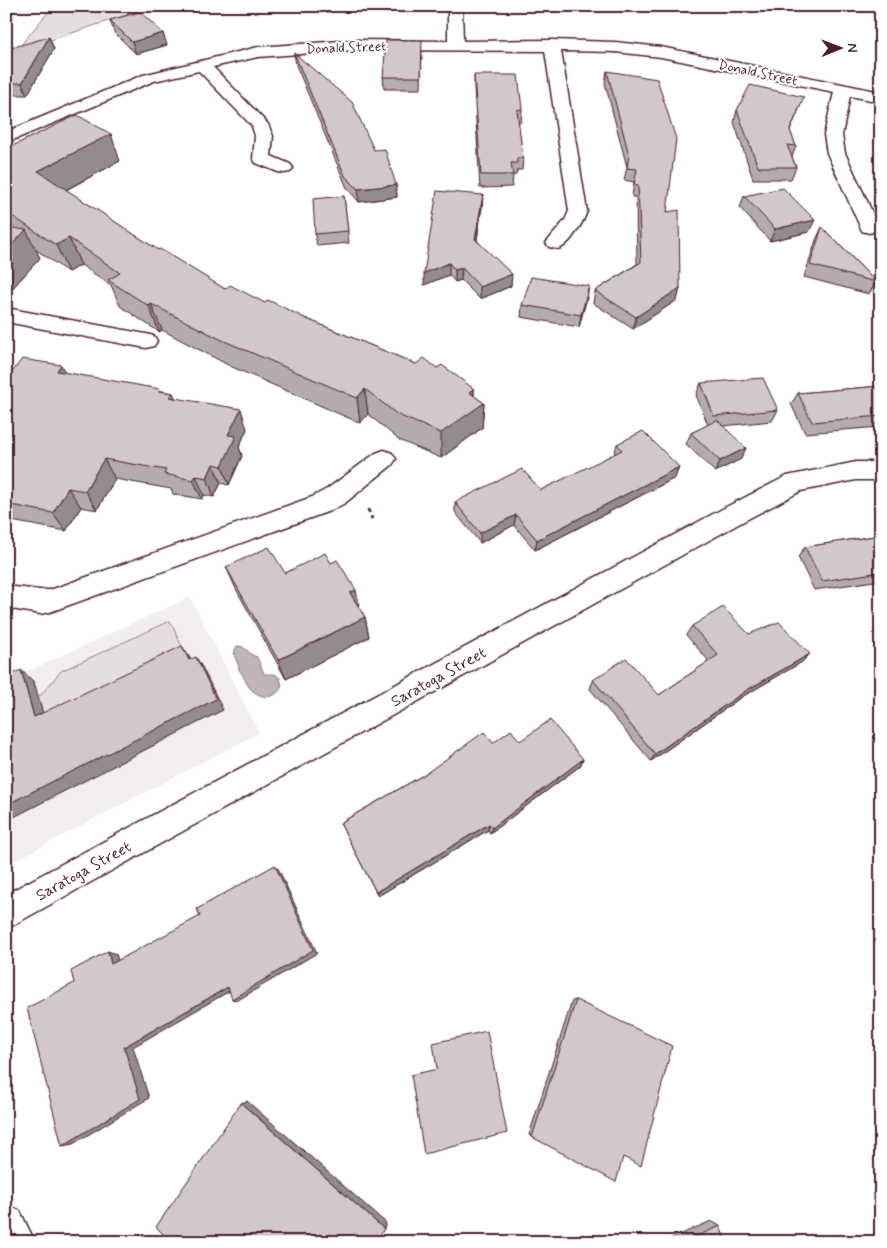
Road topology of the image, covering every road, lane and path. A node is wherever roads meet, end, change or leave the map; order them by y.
1 (18, 6) edge
2 (455, 6) edge
3 (6, 21) edge
4 (552, 45) junction
5 (456, 46) junction
6 (202, 65) junction
7 (843, 90) junction
8 (881, 97) edge
9 (6, 138) edge
10 (284, 168) dead end
11 (870, 227) dead end
12 (556, 243) dead end
13 (6, 315) edge
14 (146, 341) edge
15 (384, 459) dead end
16 (881, 471) edge
17 (366, 506) dead end
18 (372, 518) dead end
19 (6, 597) edge
20 (6, 912) edge
21 (6, 1225) edge
22 (16, 1242) edge

1 - 3 path
2 - 5 street
4 - 5 street, Donald Street
4 - 7 street, Donald Street
4 - 12 street
5 - 6 street, Donald Street
6 - 9 street, Donald Street
6 - 10 street
7 - 8 street, Donald Street
7 - 11 street
13 - 14 street
15 - 19 street
16 - 20 street, Saratoga Street
17 - 18 path
21 - 22 street

